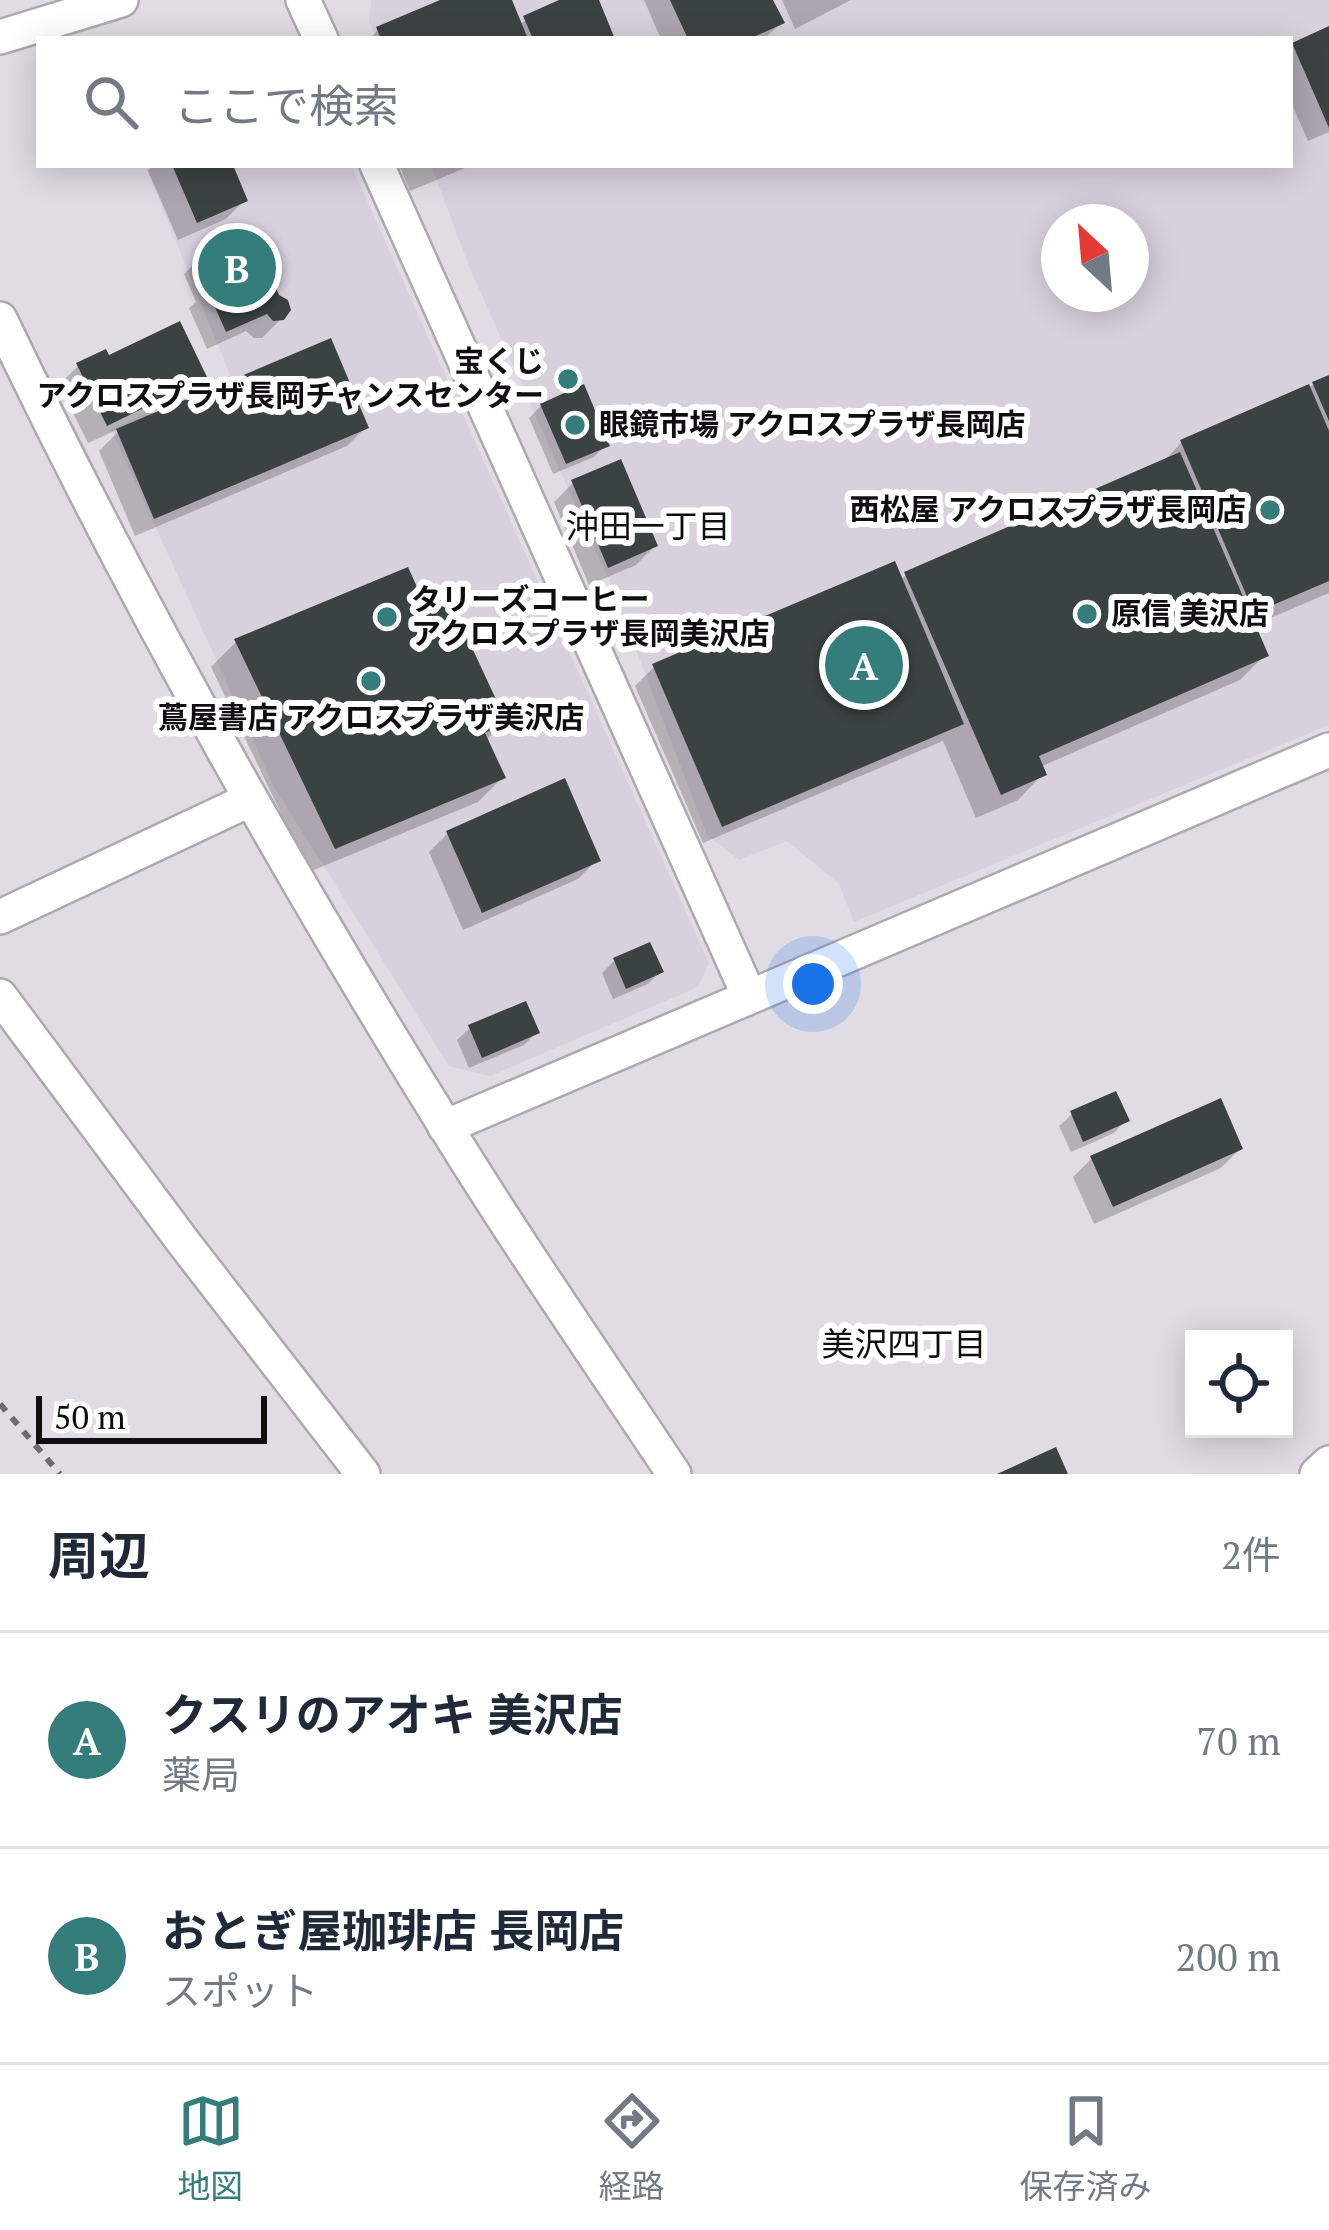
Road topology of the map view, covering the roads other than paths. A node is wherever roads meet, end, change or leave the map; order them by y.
1 (121, 0) edge
2 (303, 0) edge
3 (319, 36) edge
4 (0, 37) edge
5 (378, 168) edge
6 (0, 319) edge
7 (1329, 751) edge
8 (249, 800) junction
9 (0, 917) edge
10 (0, 996) edge
11 (748, 996) junction
12 (445, 1126) junction
13 (1329, 1463) edge
14 (363, 1474) edge
15 (674, 1474) edge
16 (1317, 1474) edge

1 - 4 street
2 - 3 street
5 - 11 street
6 - 8 street
7 - 11 street
8 - 9 street
8 - 12 street
10 - 14 street
11 - 12 street
12 - 15 street
13 - 16 street

